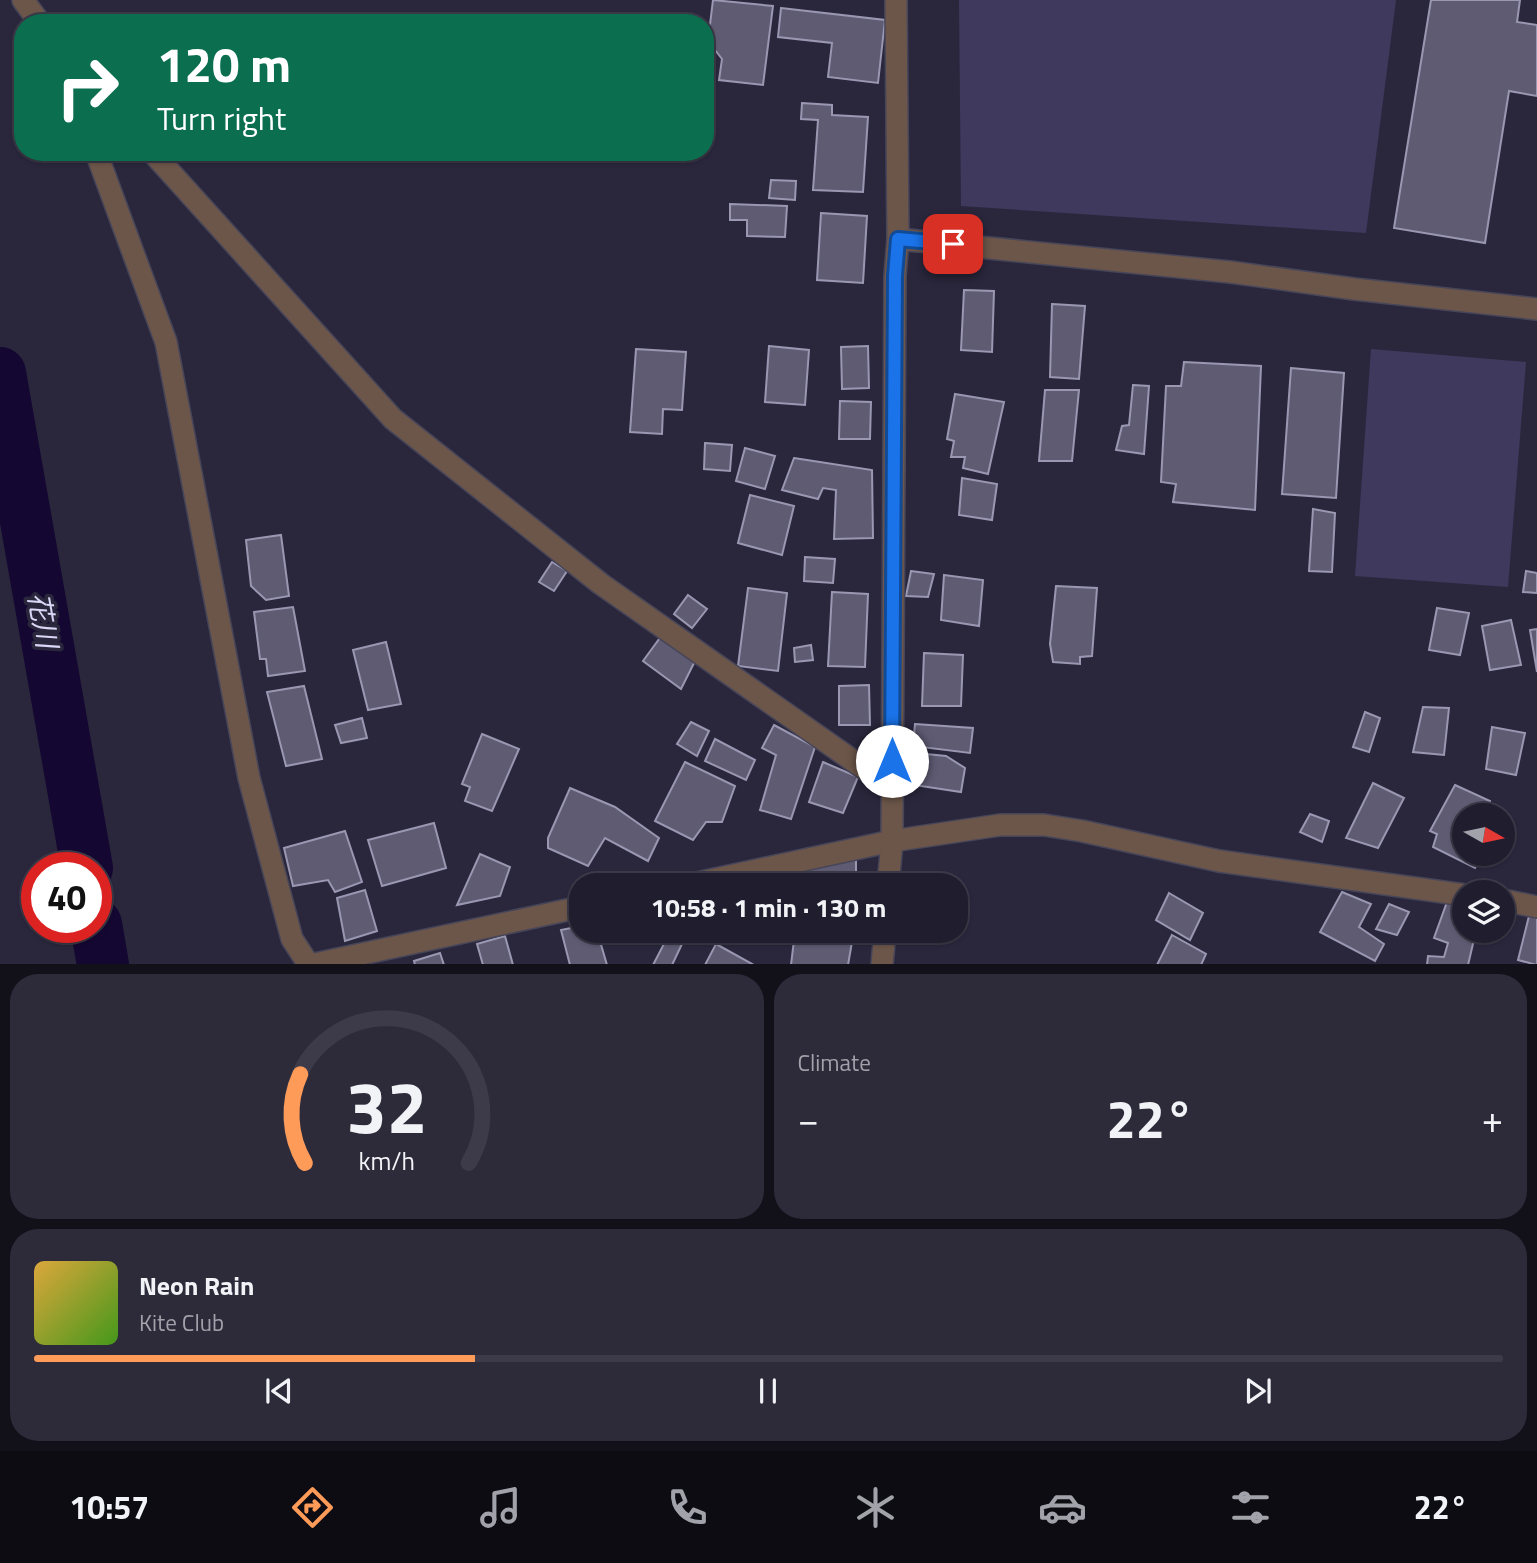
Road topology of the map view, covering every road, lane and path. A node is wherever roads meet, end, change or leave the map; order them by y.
1 (896, 0) edge
2 (99, 161) edge
3 (160, 161) edge
4 (898, 239) junction
5 (1537, 309) edge
6 (892, 788) junction
7 (892, 841) junction
8 (743, 873) edge
9 (889, 873) edge
10 (1452, 893) edge
11 (1515, 903) edge
12 (1537, 908) edge
13 (569, 910) edge
14 (884, 943) edge
15 (309, 964) edge
16 (882, 964) edge

1 - 4 street
2 - 15 street
3 - 6 street
4 - 5 street
4 - 6 street
6 - 7 street
7 - 8 street
7 - 9 street
7 - 10 street
11 - 12 street
13 - 15 street
14 - 16 street

